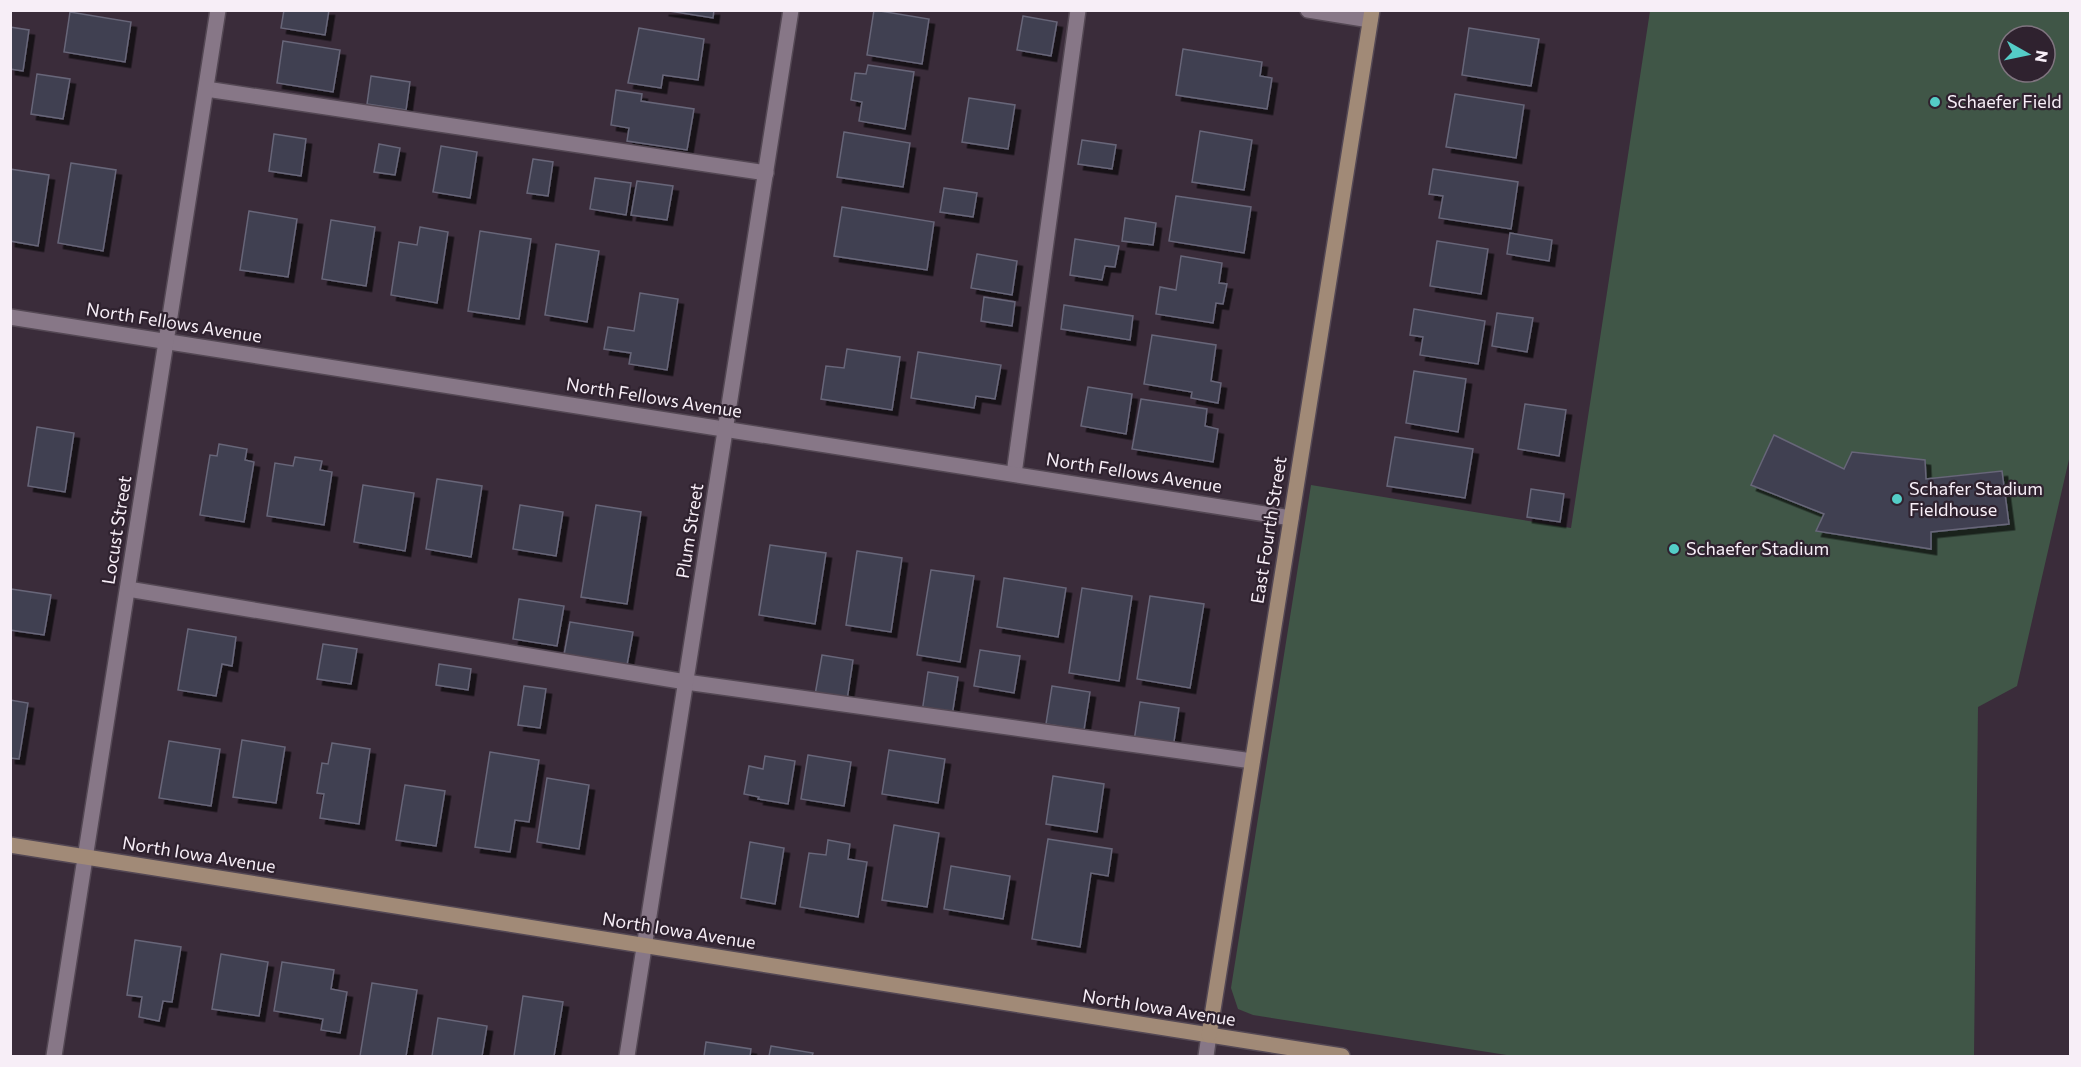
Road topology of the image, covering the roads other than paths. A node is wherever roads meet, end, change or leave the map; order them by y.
1 (218, 10) edge
2 (791, 10) edge
3 (1078, 10) edge
4 (1308, 10) edge
5 (1371, 15) edge
6 (206, 89) junction
7 (766, 173) junction
8 (10, 317) edge
9 (167, 342) junction
10 (726, 429) junction
11 (1014, 474) junction
12 (1291, 518) junction
13 (128, 589) junction
14 (686, 682) junction
15 (1252, 761) junction
16 (10, 845) edge
17 (85, 856) junction
18 (645, 946) junction
19 (1209, 1035) junction
20 (54, 1056) edge
21 (627, 1056) edge
22 (1206, 1056) edge
23 (1342, 1056) edge

1 - 6 street, Locust Street
2 - 7 street, Plum Street
3 - 11 street
4 - 5 street
5 - 12 main road, East Fourth Street
6 - 7 street
6 - 9 street, Locust Street
7 - 10 street, Plum Street
8 - 9 street, North Fellows Avenue
9 - 10 street, North Fellows Avenue
9 - 13 street, Locust Street
10 - 11 street, North Fellows Avenue
10 - 14 street, Plum Street
11 - 12 street, North Fellows Avenue
12 - 15 main road, East Fourth Street
13 - 14 street
13 - 17 street, Locust Street
14 - 15 street
14 - 18 street, Plum Street
15 - 19 main road, East Fourth Street
16 - 17 main road, North Iowa Avenue
17 - 18 main road, North Iowa Avenue
17 - 20 street, Locust Street
18 - 19 main road, North Iowa Avenue
18 - 21 street, Plum Street
19 - 22 street, East Fourth Street
19 - 23 main road, North Iowa Avenue

